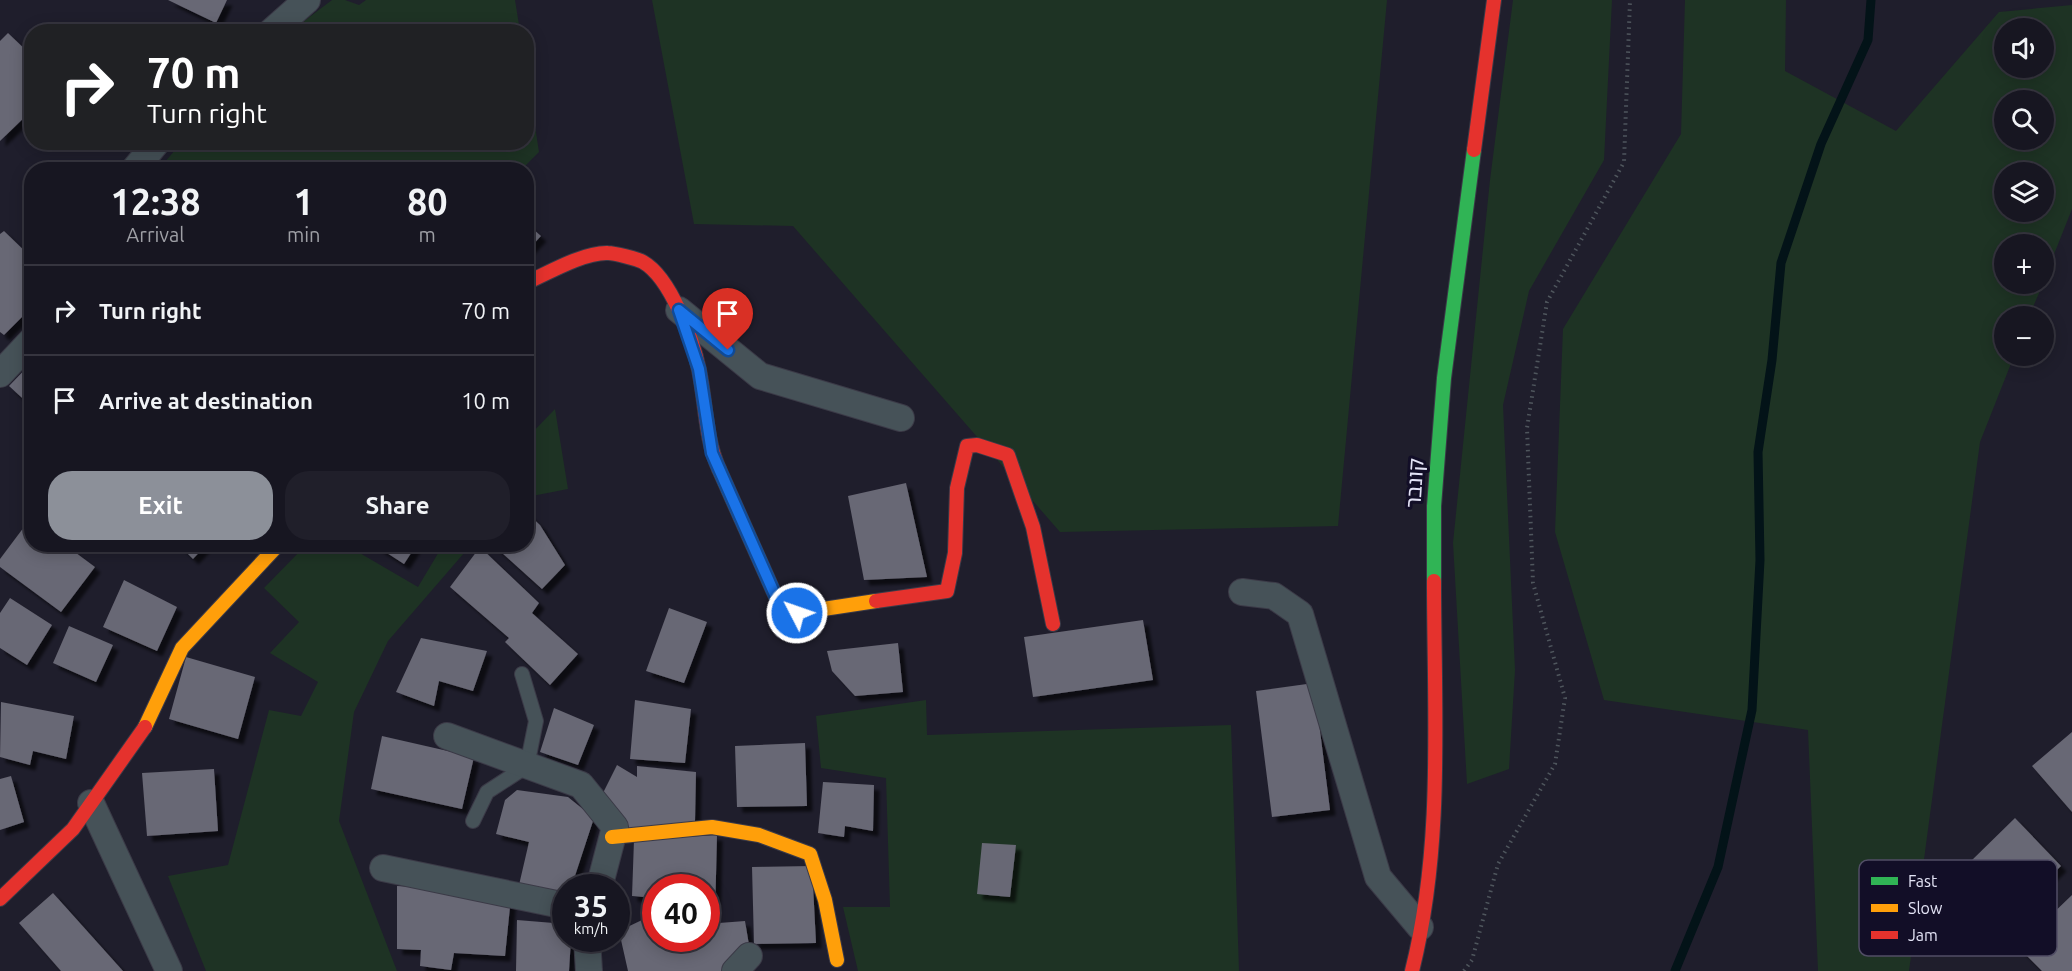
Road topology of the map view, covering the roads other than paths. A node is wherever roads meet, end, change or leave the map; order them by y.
1 (307, 0) edge
2 (1494, 0) edge
3 (280, 24) edge
4 (150, 150) edge
5 (141, 162) edge
6 (534, 280) edge
7 (679, 310) junction
8 (24, 348) edge
9 (0, 374) edge
10 (901, 418) dead end
11 (272, 552) edge
12 (1242, 592) dead end
13 (1053, 624) dead end
14 (522, 674) dead end
15 (447, 736) dead end
16 (527, 766) junction
17 (91, 803) junction
18 (473, 821) dead end
19 (612, 837) junction
20 (383, 868) dead end
21 (603, 874) edge
22 (0, 899) edge
23 (552, 903) edge
24 (1420, 927) junction
25 (588, 952) edge
26 (837, 960) dead end
27 (169, 971) edge
28 (589, 971) edge
29 (1412, 971) edge

1 - 3 street
2 - 24 street, קונבר
4 - 5 street
6 - 7 street
7 - 10 street
7 - 13 street
8 - 9 street
11 - 17 street
12 - 24 street
14 - 16 lane
15 - 16 street
16 - 18 lane
16 - 19 street
17 - 22 street
17 - 27 street
19 - 21 street
19 - 26 street
20 - 23 street
24 - 29 street, קונבר
25 - 28 street

